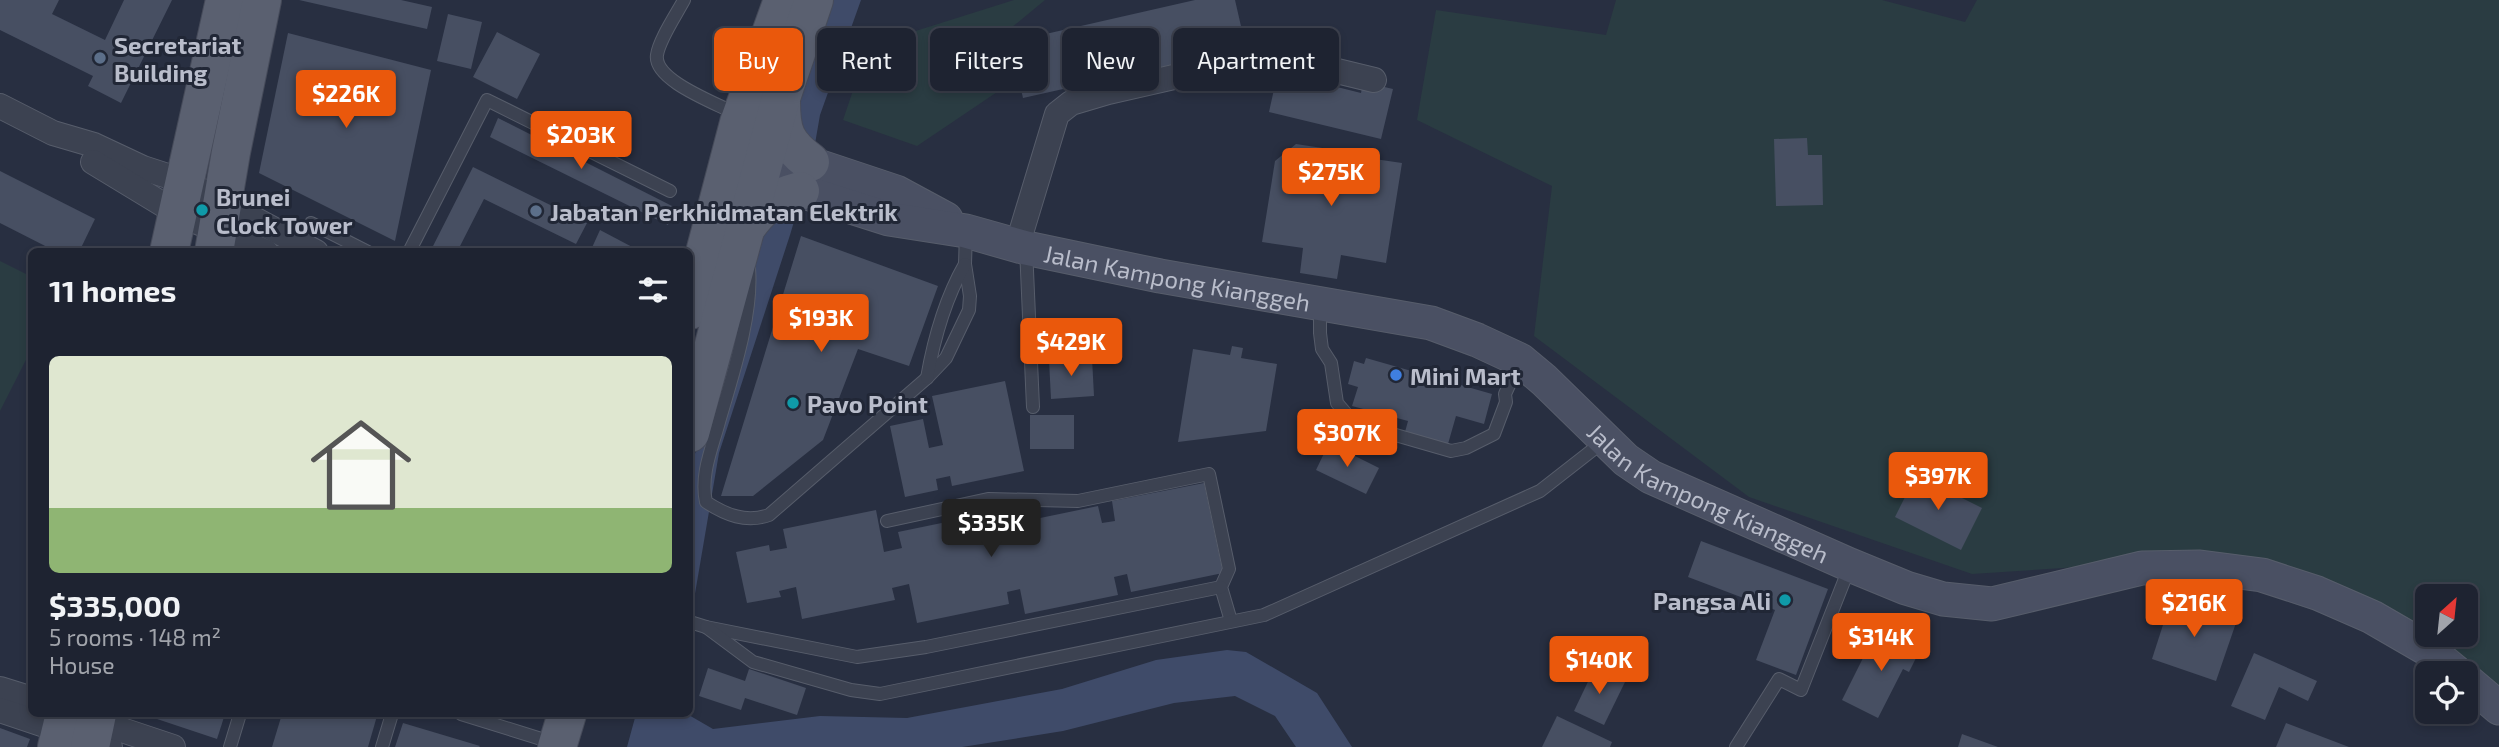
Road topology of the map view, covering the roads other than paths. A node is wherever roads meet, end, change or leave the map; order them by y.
1 (225, 0) edge
2 (262, 0) edge
3 (684, 0) edge
4 (783, 0) edge
5 (814, 0) edge
6 (1374, 80) dead end
7 (0, 106) edge
8 (771, 181) junction
9 (670, 191) dead end
10 (180, 197) junction
11 (311, 223) dead end
12 (219, 228) edge
13 (966, 230) junction
14 (1022, 247) junction
15 (170, 248) edge
16 (258, 248) edge
17 (300, 248) edge
18 (360, 248) edge
19 (411, 248) edge
20 (965, 264) junction
21 (693, 305) edge
22 (1320, 305) junction
23 (1520, 360) junction
24 (927, 378) junction
25 (1033, 407) dead end
26 (693, 420) edge
27 (1606, 440) junction
28 (887, 521) dead end
29 (1850, 565) junction
30 (1221, 587) junction
31 (1231, 621) junction
32 (693, 623) edge
33 (706, 627) junction
34 (2443, 661) edge
35 (0, 688) edge
36 (2478, 690) edge
37 (28, 698) edge
38 (2499, 708) edge
39 (0, 710) edge
40 (239, 717) edge
41 (391, 717) edge
42 (474, 717) edge
43 (590, 717) edge
44 (83, 731) edge
45 (566, 738) edge
46 (173, 747) edge
47 (229, 747) edge
48 (382, 747) edge
49 (1736, 747) edge

1 - 10 main road
2 - 12 main road
3 - 8 lane
4 - 8 main road
5 - 8 main road
6 - 14 street
7 - 10 street
8 - 13 main road, Jalan Kampong Kianggeh
8 - 21 main road
8 - 24 lane
8 - 26 main road
9 - 19 lane
10 - 12 street
10 - 15 main road
11 - 18 lane
12 - 16 street
12 - 17 street
13 - 14 main road, Jalan Kampong Kianggeh
13 - 20 lane
14 - 22 main road, Jalan Kampong Kianggeh
14 - 25 lane
20 - 24 lane
20 - 24 lane
22 - 23 main road, Jalan Kampong Kianggeh
22 - 23 lane
23 - 27 main road, Jalan Kampong Kianggeh
27 - 29 main road, Jalan Kampong Kianggeh
27 - 31 lane
28 - 30 lane
29 - 34 main road, Jalan Kampong Kianggeh
29 - 49 lane
30 - 31 lane
30 - 33 lane
31 - 33 lane
32 - 33 lane
35 - 37 street
36 - 38 main road
39 - 44 street
40 - 47 lane
41 - 48 lane
42 - 45 lane
43 - 45 main road
44 - 46 street

